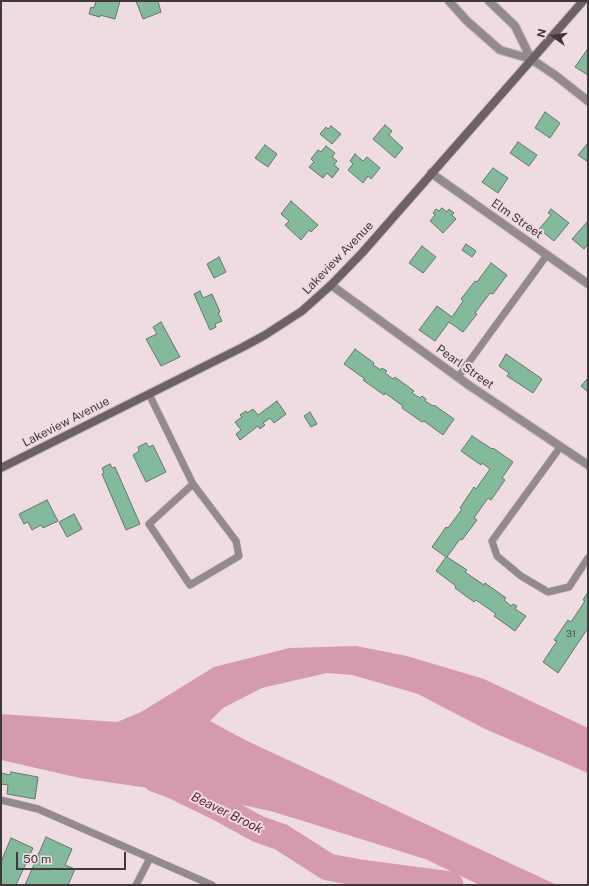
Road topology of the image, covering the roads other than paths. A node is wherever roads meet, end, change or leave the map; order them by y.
1 (449, 1) edge
2 (489, 1) edge
3 (583, 1) edge
4 (531, 59) junction
5 (588, 101) edge
6 (431, 174) junction
7 (547, 255) junction
8 (588, 284) edge
9 (331, 285) junction
10 (458, 377) junction
11 (149, 394) junction
12 (561, 446) junction
13 (588, 465) edge
14 (1, 468) edge
15 (193, 484) junction
16 (588, 558) edge
17 (1, 800) edge
18 (150, 858) junction
19 (136, 885) edge
20 (212, 885) edge

1 - 4 street
2 - 4 street
3 - 4 main road, Lakeview Avenue
4 - 5 street
4 - 6 main road, Lakeview Avenue
6 - 7 street, Elm Street
6 - 9 main road, Lakeview Avenue
7 - 8 street, Elm Street
7 - 10 lane
9 - 10 street, Pearl Street
9 - 11 main road, Lakeview Avenue
10 - 12 street, Pearl Street
11 - 14 main road, Lakeview Avenue
11 - 15 lane
12 - 13 street, Pearl Street
12 - 16 lane
15 - 15 lane
17 - 18 lane
18 - 19 lane
18 - 20 lane

